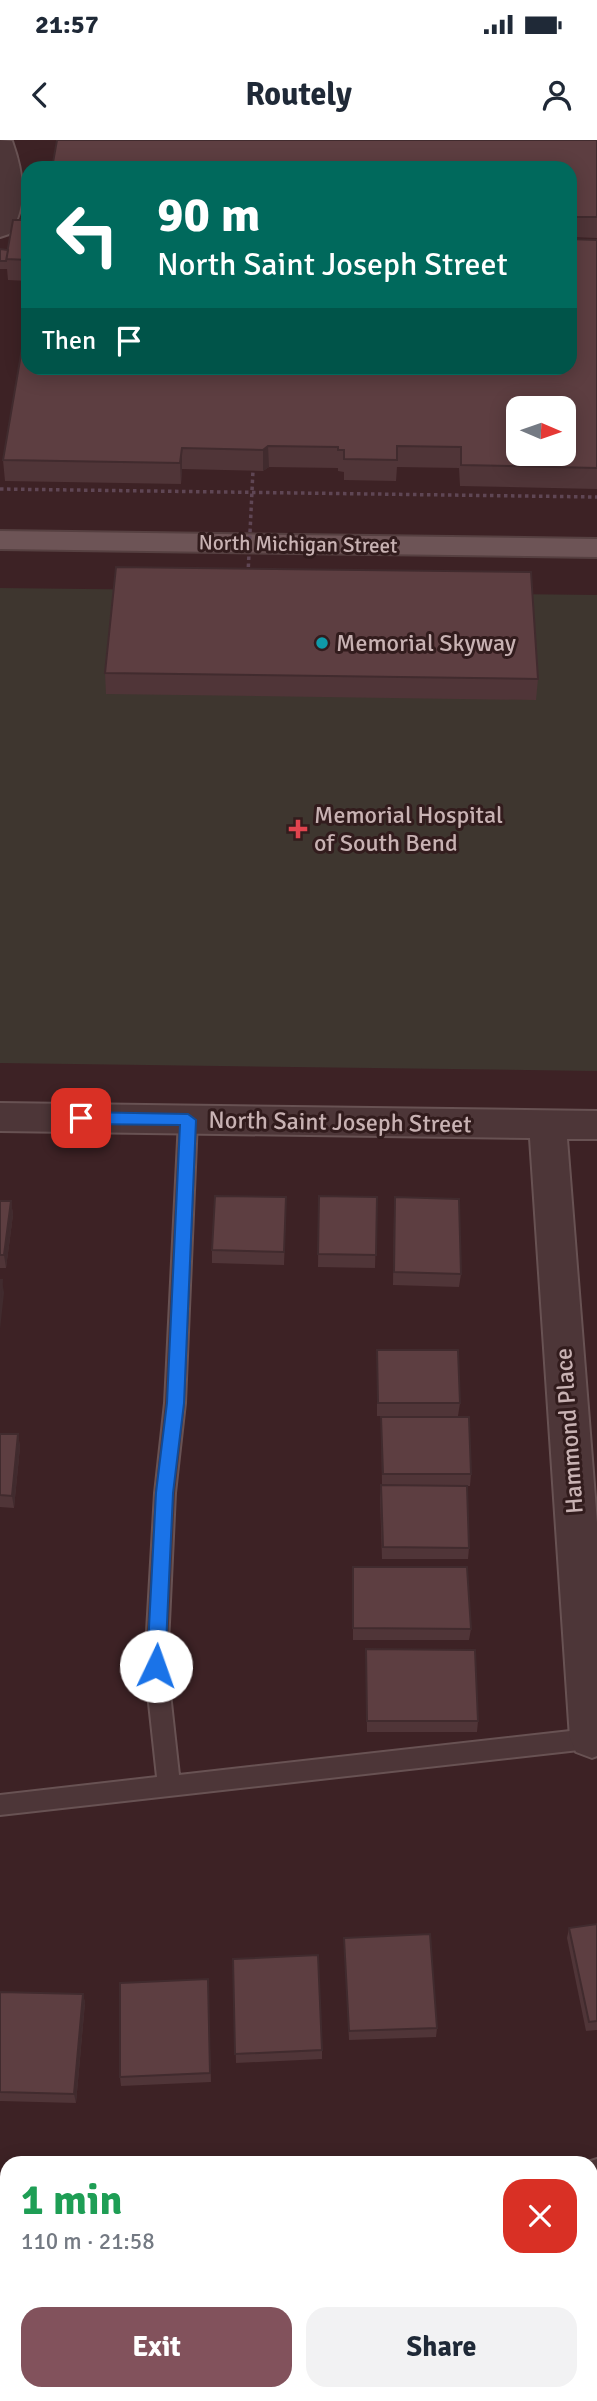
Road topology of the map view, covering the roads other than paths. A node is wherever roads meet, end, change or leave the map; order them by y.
1 (0, 141) edge
2 (0, 229) edge
3 (0, 540) edge
4 (597, 548) edge
5 (0, 1117) edge
6 (188, 1120) junction
7 (547, 1124) junction
8 (597, 1125) edge
9 (594, 1738) edge
10 (169, 1787) junction
11 (0, 1805) edge

1 - 2 street
3 - 4 main road, North Michigan Street
5 - 6 street, North Saint Joseph Street
6 - 7 street, North Saint Joseph Street
6 - 10 lane
7 - 8 street, North Saint Joseph Street
7 - 9 street, Hammond Place
9 - 10 lane
10 - 11 lane

